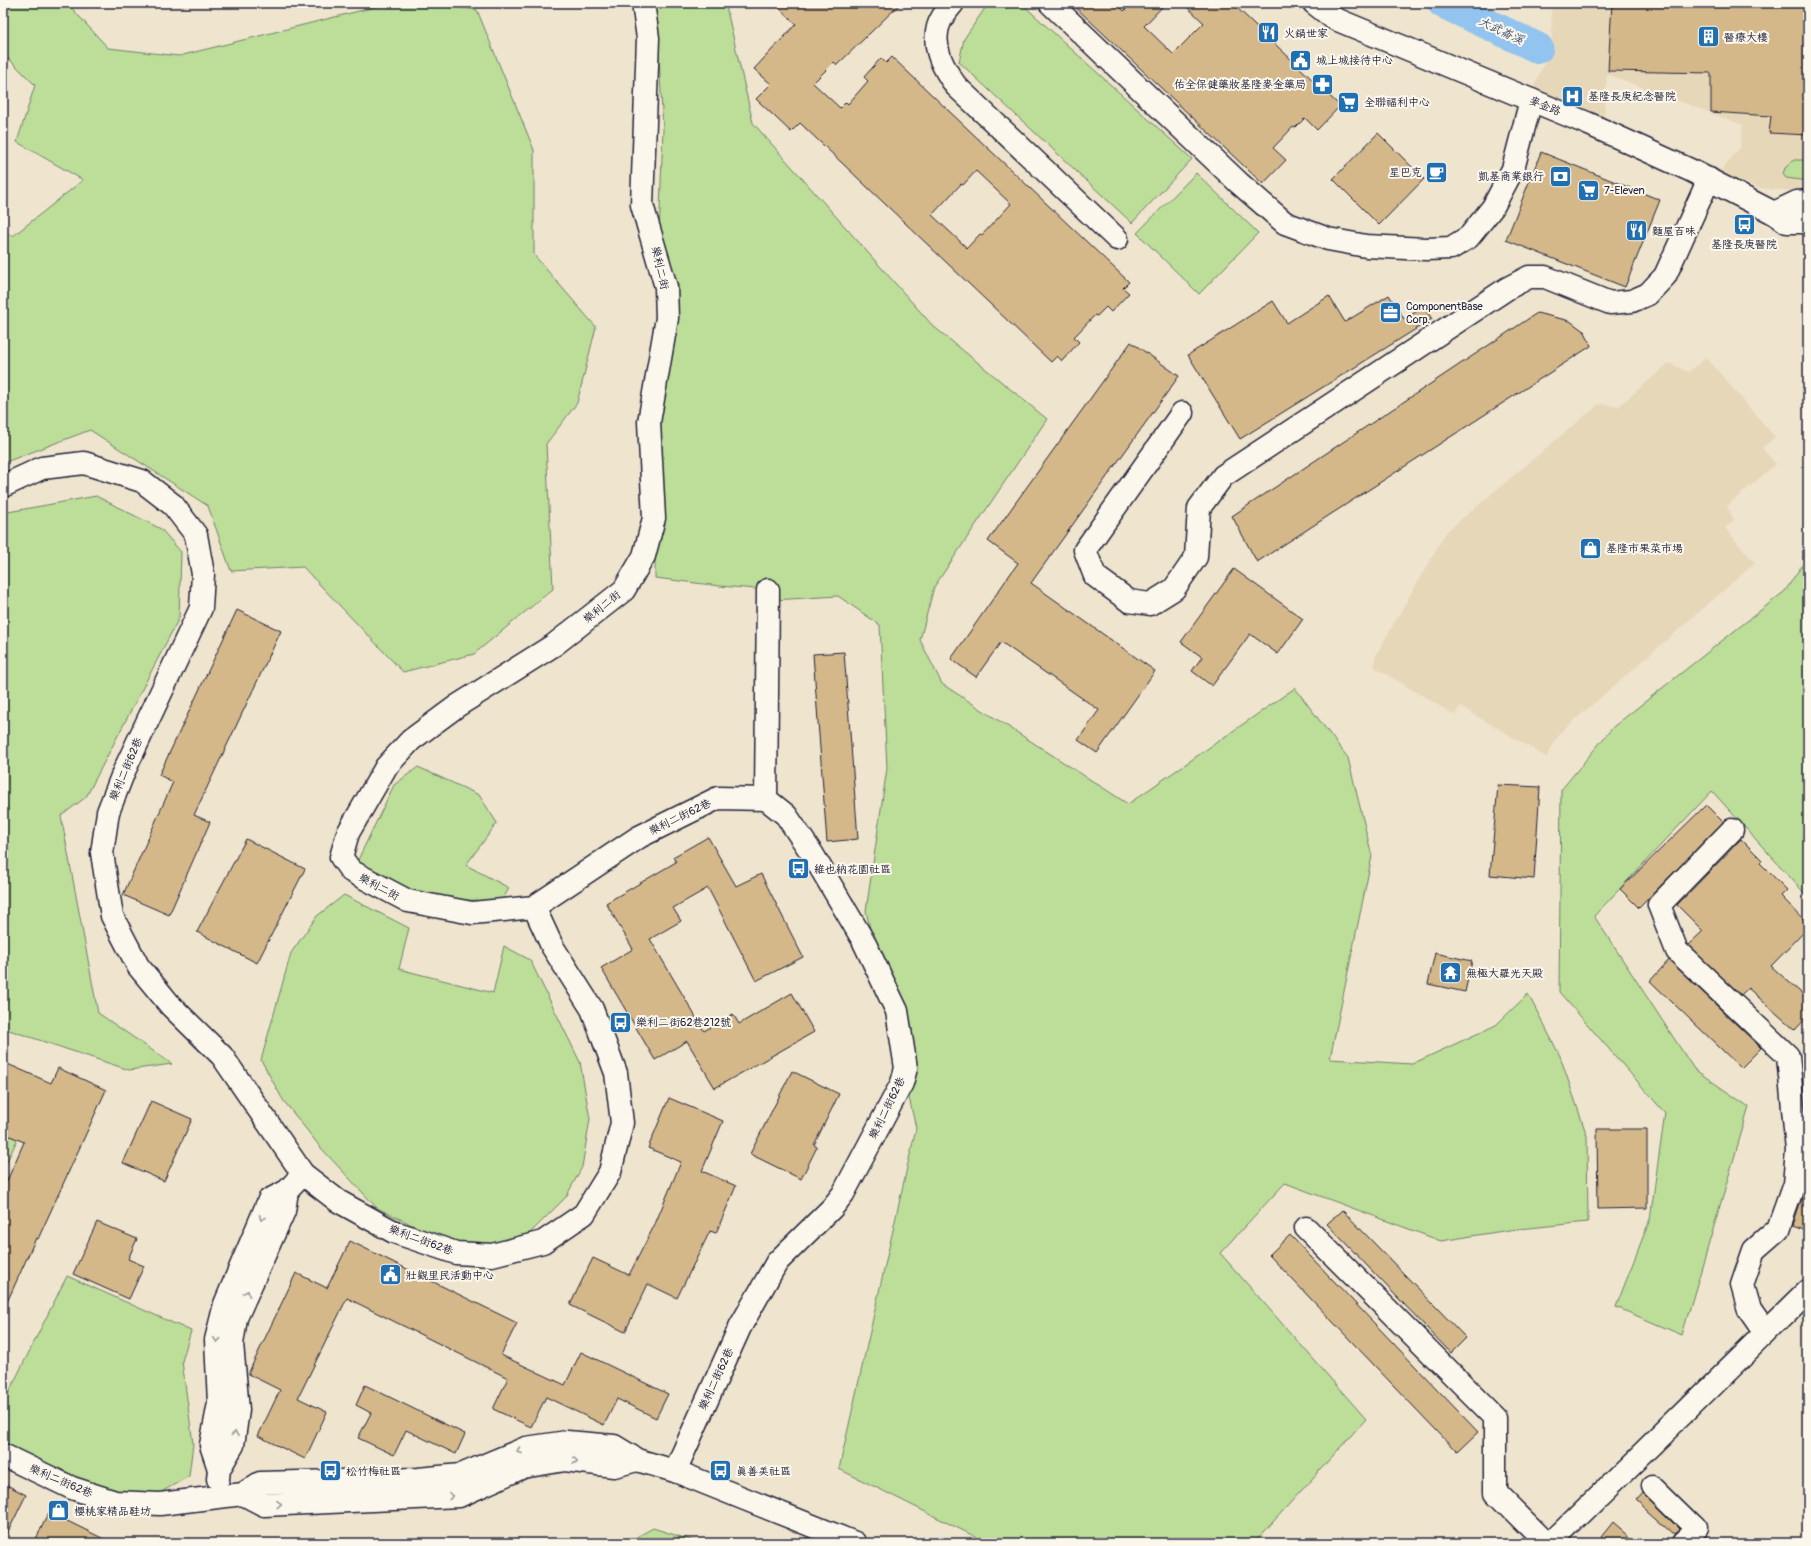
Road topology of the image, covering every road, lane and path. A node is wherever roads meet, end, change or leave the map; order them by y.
1 (643, 3) edge
2 (953, 3) edge
3 (1050, 3) edge
4 (1314, 3) edge
5 (1531, 100) junction
6 (1708, 179) junction
7 (1808, 201) edge
8 (1774, 213) junction
9 (1806, 224) edge
10 (1117, 239) dead end
11 (1182, 413) dead end
12 (3, 486) edge
13 (768, 590) dead end
14 (766, 799) junction
15 (1732, 830) dead end
16 (534, 907) junction
17 (303, 1174) junction
18 (1306, 1228) dead end
19 (1808, 1291) edge
20 (1765, 1333) junction
21 (3, 1455) edge
22 (675, 1471) junction
23 (1653, 1486) dead end
24 (215, 1497) junction
25 (854, 1542) edge
26 (1546, 1543) edge
27 (1551, 1543) edge
28 (1682, 1543) edge

1 - 16 street, 樂利二街
2 - 10 street
3 - 5 street
4 - 5 street, 麥金路
5 - 6 street, 麥金路
6 - 8 street, 麥金路
6 - 11 street
7 - 8 street
8 - 9 street, 麥金路
12 - 17 street, 樂利二街62巷
13 - 14 street
14 - 16 street, 樂利二街62巷
14 - 22 street, 樂利二街62巷
15 - 20 street
16 - 17 street, 樂利二街62巷
17 - 24 street
18 - 26 street
19 - 20 street
20 - 27 street
21 - 24 street, 樂利二街62巷
22 - 24 street, 樂利二街62巷
22 - 25 street, 樂利二街62巷
23 - 28 street

